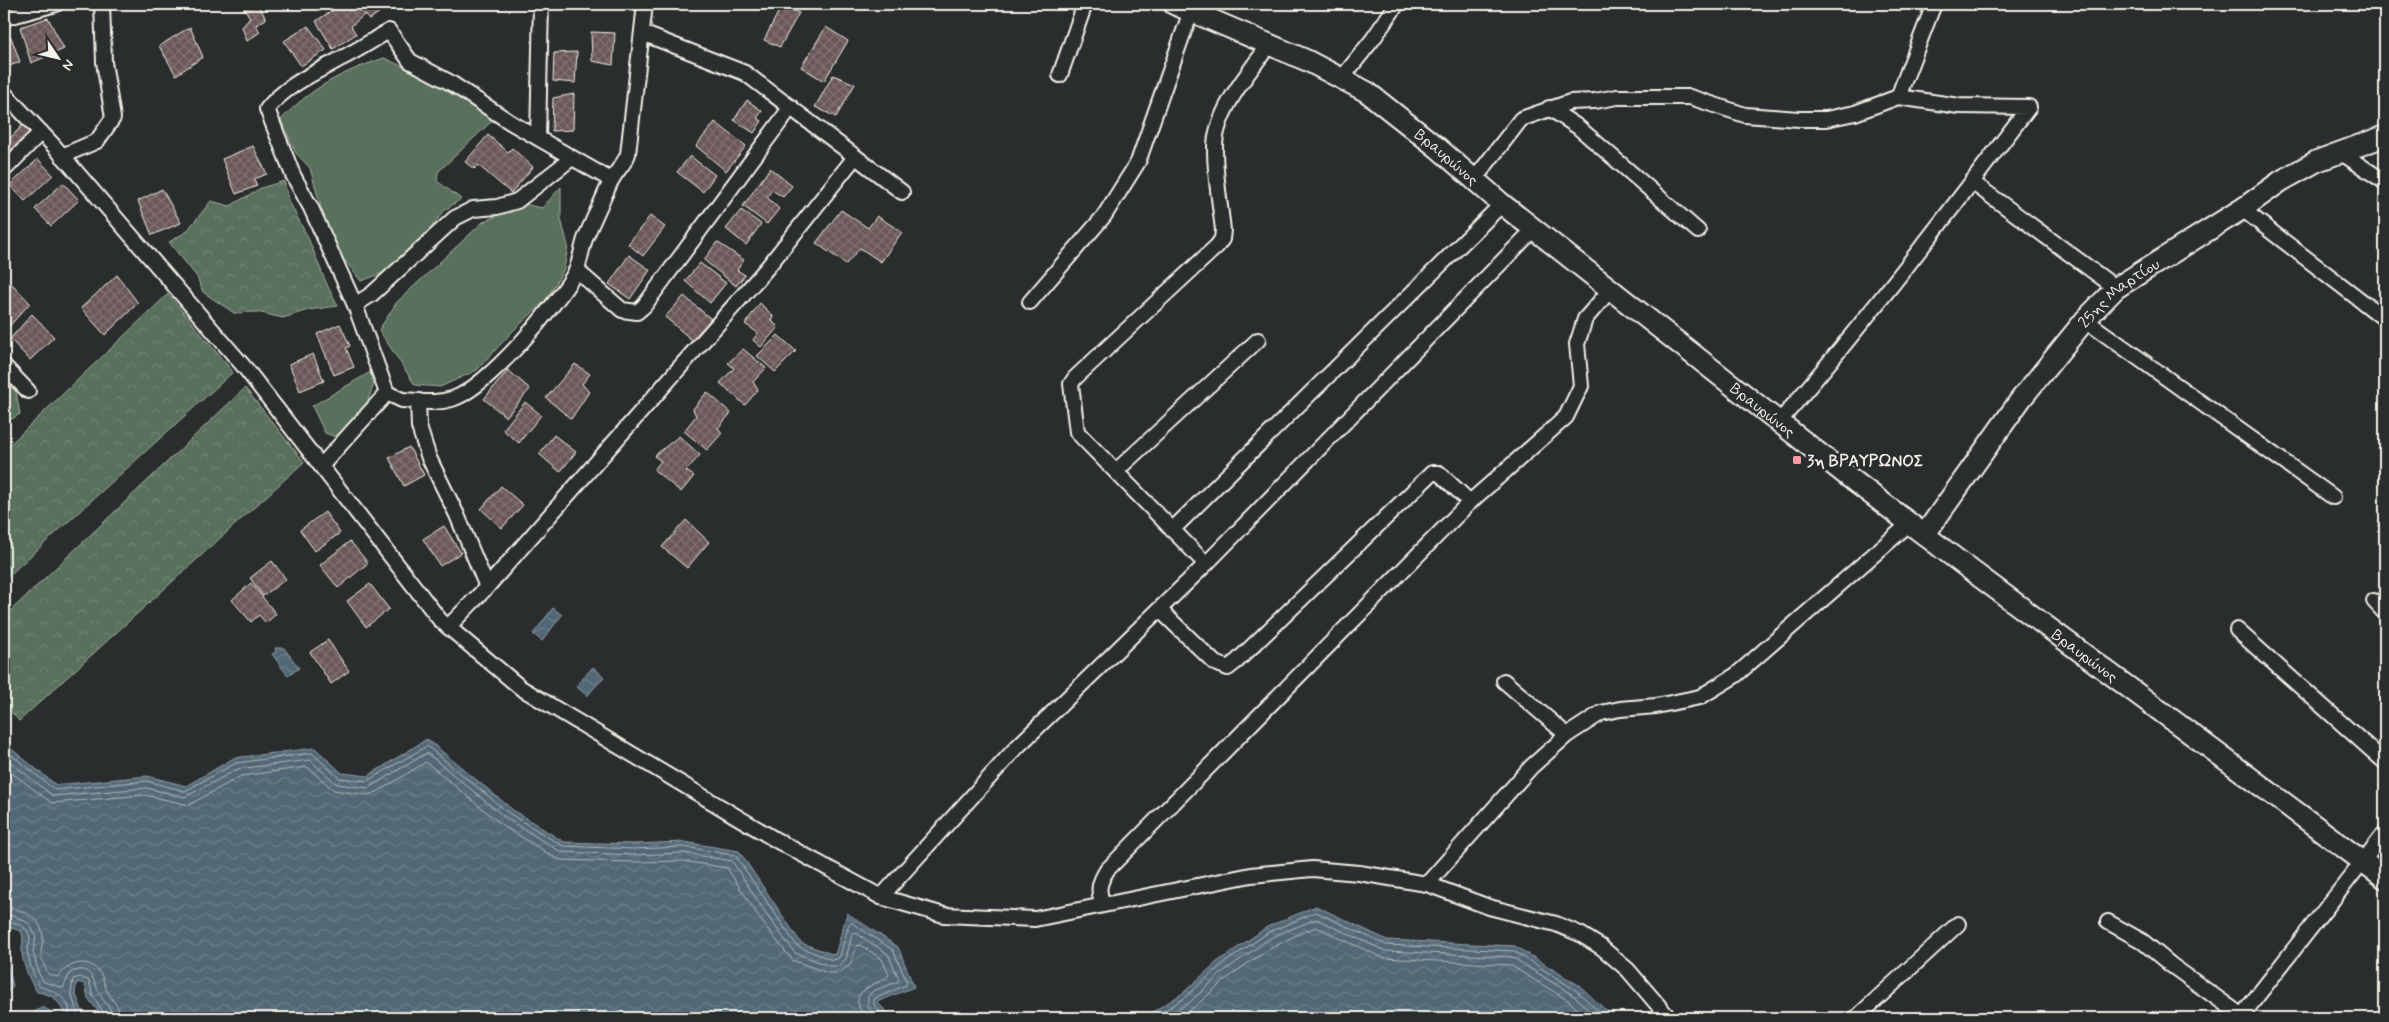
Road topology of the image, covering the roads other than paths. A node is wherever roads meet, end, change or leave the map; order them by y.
1 (56, 4) edge
2 (102, 4) edge
3 (540, 4) edge
4 (645, 4) edge
5 (1085, 4) edge
6 (1397, 4) edge
7 (1934, 4) edge
8 (1183, 7) edge
9 (4, 18) edge
10 (642, 33) junction
11 (1270, 44) junction
12 (1060, 75) dead end
13 (1342, 78) junction
14 (4, 93) edge
15 (1898, 97) junction
16 (791, 107) junction
17 (1549, 108) junction
18 (41, 132) junction
19 (2385, 136) edge
20 (538, 138) junction
21 (2340, 152) junction
22 (62, 156) junction
23 (855, 157) junction
24 (572, 158) junction
25 (4, 170) edge
26 (611, 180) junction
27 (1474, 180) junction
28 (1972, 182) junction
29 (2385, 182) edge
30 (902, 192) dead end
31 (1502, 204) junction
32 (2242, 208) junction
33 (1535, 228) junction
34 (1698, 231) dead end
35 (578, 269) junction
36 (2116, 288) junction
37 (1611, 289) junction
38 (1030, 302) dead end
39 (355, 305) junction
40 (2385, 319) edge
41 (2085, 320) junction
42 (1258, 340) dead end
43 (4, 366) edge
44 (28, 391) dead end
45 (387, 393) junction
46 (418, 401) junction
47 (1779, 422) junction
48 (321, 466) junction
49 (1116, 471) junction
50 (2333, 496) dead end
51 (1470, 502) junction
52 (1918, 528) junction
53 (1172, 530) junction
54 (1206, 564) junction
55 (487, 587) junction
56 (2374, 602) dead end
57 (1160, 610) junction
58 (2385, 613) edge
59 (448, 627) junction
60 (2237, 630) dead end
61 (1504, 681) dead end
62 (1567, 735) junction
63 (2385, 762) edge
64 (2385, 832) edge
65 (2364, 860) junction
66 (2385, 878) edge
67 (1427, 884) junction
68 (881, 896) junction
69 (1103, 904) junction
70 (2108, 922) dead end
71 (1958, 924) dead end
72 (2241, 1017) edge
73 (1669, 1018) edge
74 (1856, 1018) edge

1 - 9 street
2 - 22 street
3 - 20 street
4 - 10 street
5 - 12 street
6 - 13 street
7 - 15 street
8 - 11 main road, Βραυρώνος
8 - 38 street
10 - 16 street
10 - 26 street
11 - 13 main road, Βραυρώνος
11 - 49 street
13 - 27 main road, Βραυρώνος
14 - 18 street
15 - 17 street
15 - 28 street
16 - 23 street
16 - 35 street
17 - 27 street
17 - 34 street
18 - 22 street
18 - 25 street
19 - 21 main road, 25ης Μαρτίου
20 - 24 street
20 - 39 street
21 - 29 street
21 - 32 main road, 25ης Μαρτίου
22 - 48 street
23 - 30 street
23 - 55 street
24 - 26 street
24 - 39 street
26 - 35 street
27 - 31 main road, Βραυρώνος
28 - 36 street
28 - 47 street
31 - 33 main road, Βραυρώνος
31 - 53 street
32 - 36 main road, 25ης Μαρτίου
32 - 40 street
33 - 37 main road, Βραυρώνος
33 - 54 street
35 - 46 street
36 - 41 main road, 25ης Μαρτίου
37 - 47 main road, Βραυρώνος
37 - 51 street
39 - 45 street
41 - 50 street
41 - 52 main road, 25ης Μαρτίου
42 - 49 street
43 - 44 street
45 - 46 street
45 - 48 street
46 - 55 street
47 - 52 main road, Βραυρώνος
48 - 59 street
49 - 53 street
51 - 57 street
51 - 69 street
52 - 62 street
52 - 65 main road, Βραυρώνος
53 - 54 street
54 - 57 street
55 - 59 street
56 - 58 street
57 - 68 street
59 - 68 street
60 - 63 street
61 - 62 street
62 - 67 street
64 - 65 street
65 - 66 main road, Βραυρώνος
65 - 72 street
67 - 69 street
67 - 73 street
68 - 69 street
70 - 72 street
71 - 74 street

